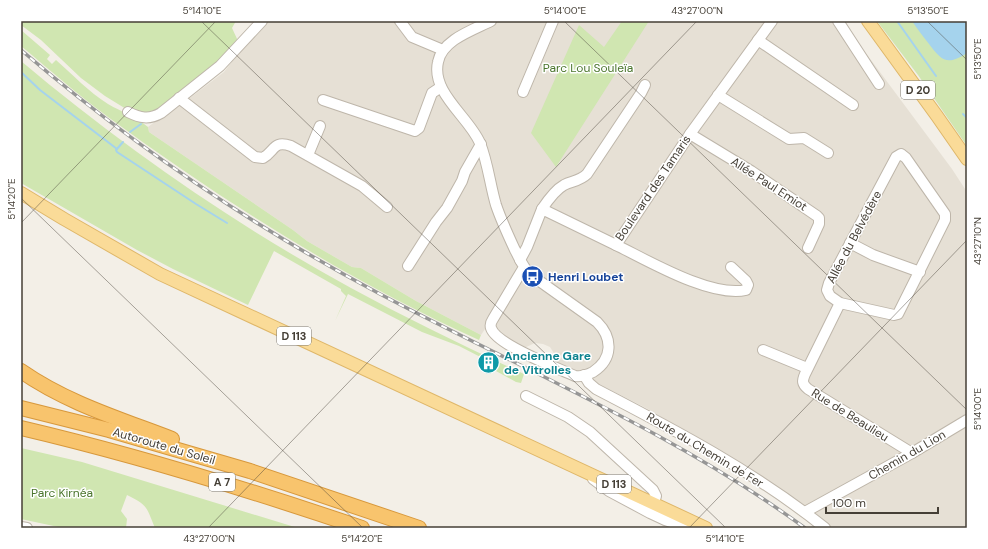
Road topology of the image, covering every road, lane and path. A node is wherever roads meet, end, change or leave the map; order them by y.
1 (262, 21) edge
2 (400, 21) edge
3 (491, 21) edge
4 (553, 21) edge
5 (772, 21) edge
6 (838, 21) edge
7 (868, 21) edge
8 (758, 40) junction
9 (443, 50) junction
10 (879, 84) dead end
11 (645, 85) dead end
12 (441, 87) junction
13 (523, 92) dead end
14 (718, 95) junction
15 (179, 98) junction
16 (323, 100) dead end
17 (853, 105) dead end
18 (128, 112) dead end
19 (320, 126) dead end
20 (690, 134) junction
21 (481, 144) junction
22 (828, 153) dead end
23 (308, 155) junction
24 (967, 160) edge
25 (21, 193) edge
26 (387, 207) dead end
27 (542, 209) junction
28 (850, 243) junction
29 (616, 245) junction
30 (808, 248) dead end
31 (522, 263) junction
32 (408, 266) dead end
33 (731, 267) dead end
34 (920, 272) junction
35 (840, 303) junction
36 (763, 350) dead end
37 (808, 368) junction
38 (21, 371) edge
39 (584, 375) junction
40 (526, 396) dead end
41 (21, 408) edge
42 (967, 420) edge
43 (21, 428) edge
44 (21, 435) edge
45 (80, 442) junction
46 (912, 453) junction
47 (573, 466) junction
48 (250, 471) junction
49 (654, 503) junction
50 (805, 512) junction
51 (702, 526) edge
52 (21, 527) edge
53 (27, 528) edge
54 (362, 528) edge
55 (419, 528) edge
56 (825, 528) edge

1 - 15 street
2 - 9 street
3 - 9 street
4 - 13 street
5 - 8 street, Boulevard des Tamaris
6 - 10 street
7 - 24 main road, D 20
8 - 14 street, Boulevard des Tamaris
8 - 17 street
9 - 12 street
11 - 27 street
12 - 16 street
12 - 21 street
14 - 20 street, Boulevard des Tamaris
14 - 22 street
15 - 18 street
15 - 23 street
19 - 23 street
20 - 29 street, Boulevard des Tamaris
20 - 30 street, Allée Paul Emiot
21 - 31 street
21 - 32 street
23 - 26 street
25 - 47 main road, D 113
27 - 29 street, Boulevard des Tamaris
27 - 31 street
28 - 34 street
28 - 34 street, Allée du Belvédère
28 - 35 street, Allée du Belvédère
29 - 33 street
31 - 39 street
31 - 39 street
34 - 35 street, Allée du Belvédère
35 - 37 street, Rue de Beaulieu
36 - 37 street
37 - 46 street, Rue de Beaulieu
38 - 48 highway
39 - 50 street, Route du Chemin de Fer
40 - 49 street
41 - 48 highway, Autoroute du Soleil / A 7
42 - 46 street, Chemin du Lion
43 - 45 highway, Autoroute du Soleil / A 7
44 - 45 highway
45 - 54 highway, Autoroute du Soleil / A 7
46 - 50 street, Chemin du Lion
47 - 49 main road, D 113
47 - 51 street
48 - 55 highway, Autoroute du Soleil / A 7
49 - 51 main road, D 113
50 - 56 street, Route du Chemin de Fer
52 - 53 street

